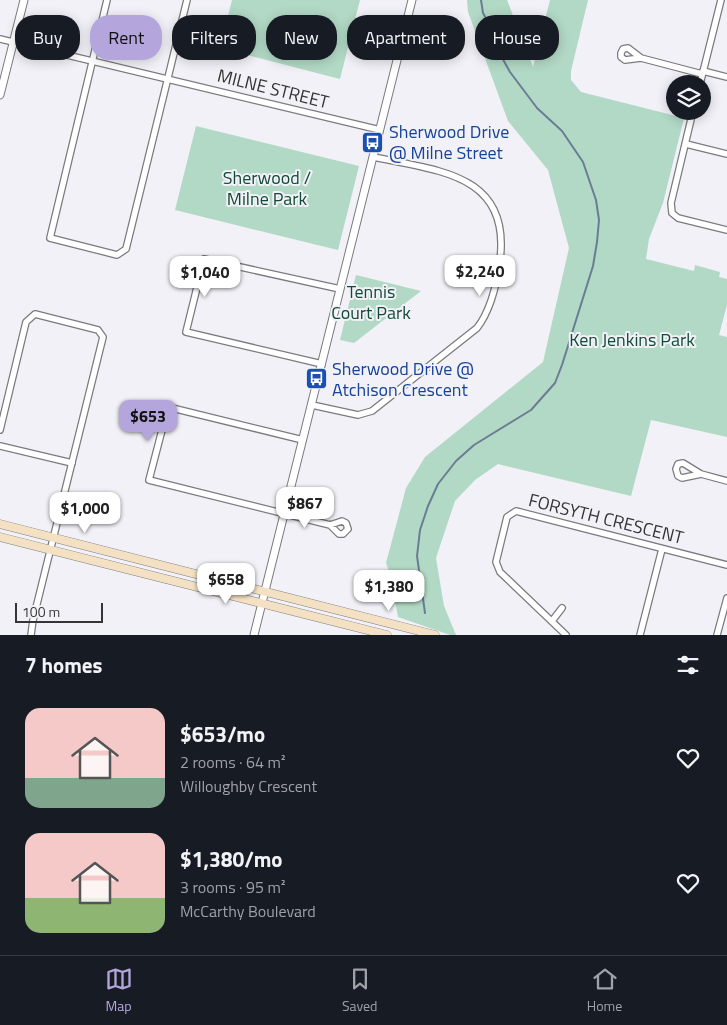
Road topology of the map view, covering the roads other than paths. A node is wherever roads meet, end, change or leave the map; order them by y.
1 (24, 0) edge
2 (107, 0) edge
3 (187, 0) edge
4 (412, 0) edge
5 (721, 0) edge
6 (104, 15) edge
7 (0, 39) edge
8 (13, 42) junction
9 (642, 58) dead end
10 (90, 59) edge
11 (93, 60) joint
12 (702, 72) junction
13 (702, 75) edge
14 (727, 77) edge
15 (168, 78) junction
16 (0, 94) edge
17 (691, 120) edge
18 (380, 130) junction
19 (686, 144) junction
20 (727, 154) edge
21 (374, 157) junction
22 (727, 230) edge
23 (340, 289) junction
24 (322, 364) junction
25 (312, 405) junction
26 (0, 430) edge
27 (303, 440) junction
28 (0, 446) edge
29 (72, 463) junction
30 (701, 474) dead end
31 (727, 480) edge
32 (285, 514) junction
33 (0, 524) edge
34 (330, 525) dead end
35 (0, 537) edge
36 (54, 538) junction
37 (52, 549) junction
38 (662, 549) junction
39 (727, 565) edge
40 (265, 590) junction
41 (727, 598) edge
42 (262, 602) junction
43 (562, 608) dead end
44 (552, 621) junction
45 (32, 635) edge
46 (254, 635) edge
47 (387, 635) edge
48 (434, 635) edge
49 (566, 635) edge
50 (640, 635) edge
51 (717, 635) edge

1 - 8 street
2 - 6 street
3 - 15 street
4 - 18 street
5 - 12 street
7 - 8 street, MILNE STREET
8 - 10 street, MILNE STREET
8 - 16 street
9 - 12 street
11 - 15 street, MILNE STREET
11 - 15 street
12 - 13 street
12 - 14 street
15 - 18 street, MILNE STREET
17 - 19 street
18 - 21 street
19 - 20 street
19 - 22 street
21 - 23 street
21 - 25 street
23 - 24 street
23 - 24 street
24 - 25 street
25 - 27 street
26 - 29 street
27 - 32 street
27 - 32 street
28 - 29 street
29 - 36 street
30 - 31 street
32 - 34 street
32 - 40 street
33 - 36 main road
35 - 37 main road
36 - 37 street
36 - 40 main road
37 - 42 main road
37 - 45 street
38 - 39 street, FORSYTH CRESCENT
38 - 44 street, FORSYTH CRESCENT
38 - 50 street
40 - 42 street
40 - 48 main road
41 - 51 street
42 - 46 street
42 - 47 main road
43 - 44 street
44 - 49 street, FORSYTH CRESCENT

